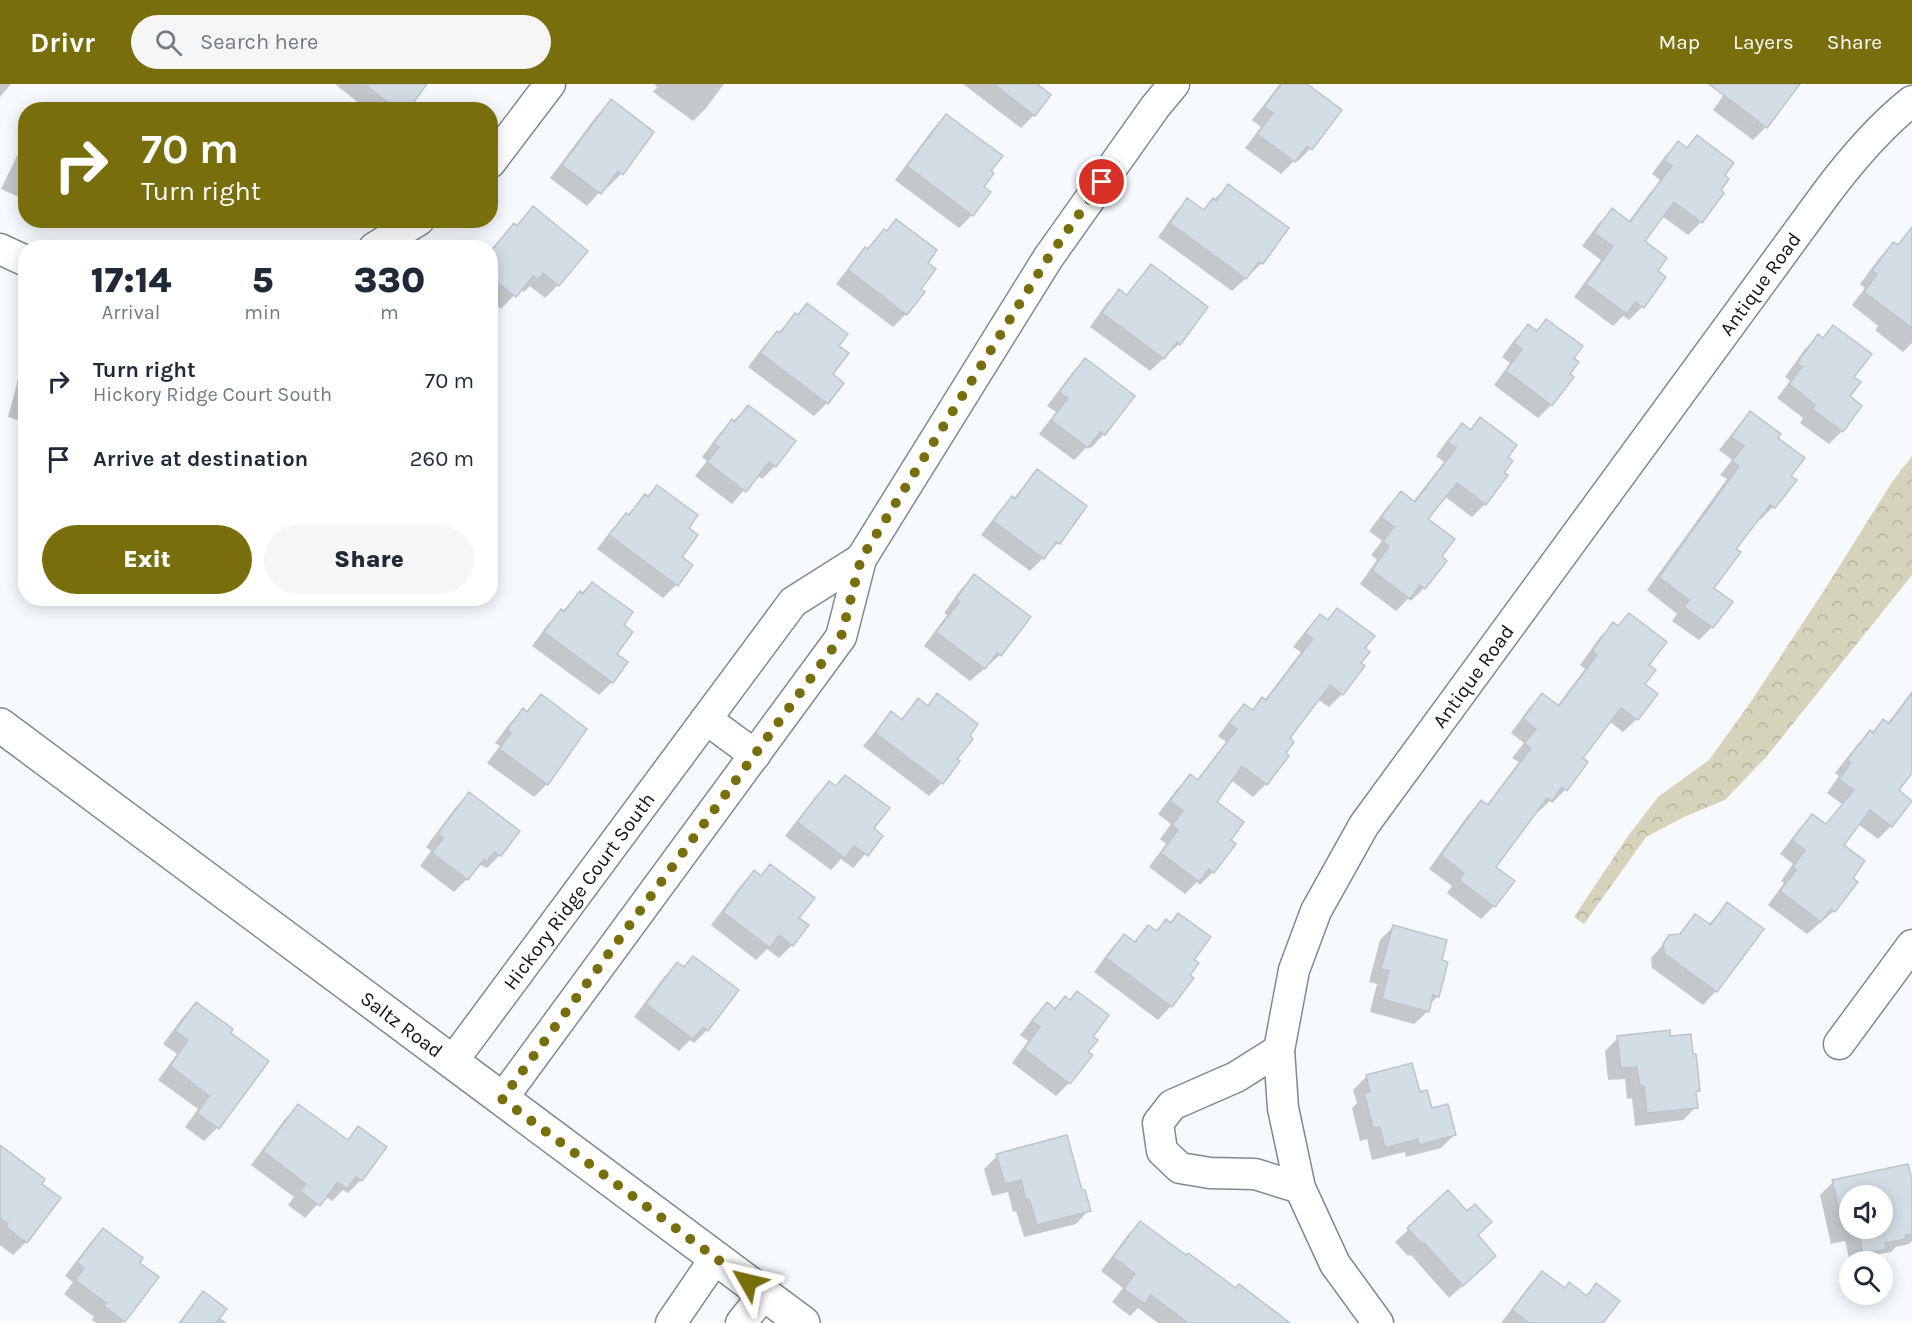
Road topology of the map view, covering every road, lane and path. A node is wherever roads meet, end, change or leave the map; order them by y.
1 (550, 84) edge
2 (1174, 84) edge
3 (1912, 101) edge
4 (498, 152) edge
5 (406, 228) edge
6 (387, 240) edge
7 (0, 249) edge
8 (18, 257) edge
9 (861, 559) junction
10 (706, 719) junction
11 (0, 725) edge
12 (755, 754) junction
13 (1912, 945) edge
14 (1839, 1044) dead end
15 (1279, 1050) junction
16 (452, 1062) junction
17 (502, 1099) junction
18 (1300, 1188) junction
19 (716, 1257) junction
20 (764, 1294) junction
21 (670, 1323) edge
22 (741, 1323) edge
23 (803, 1323) edge
24 (1378, 1323) edge

1 - 4 street
2 - 9 street, Hickory Ridge Court South
3 - 15 street, Antique Road
5 - 6 street
7 - 8 street
9 - 10 street, Hickory Ridge Court South
9 - 12 street, Hickory Ridge Court South
10 - 12 street
10 - 16 street, Hickory Ridge Court South
11 - 16 street, Saltz Road
12 - 17 street, Hickory Ridge Court South
13 - 14 street
15 - 18 street, Antique Road
15 - 18 street
16 - 17 street, Saltz Road
17 - 19 street, Saltz Road
18 - 24 street, Antique Road
19 - 20 street, Saltz Road
19 - 21 street
20 - 22 street
20 - 23 street, Saltz Road

